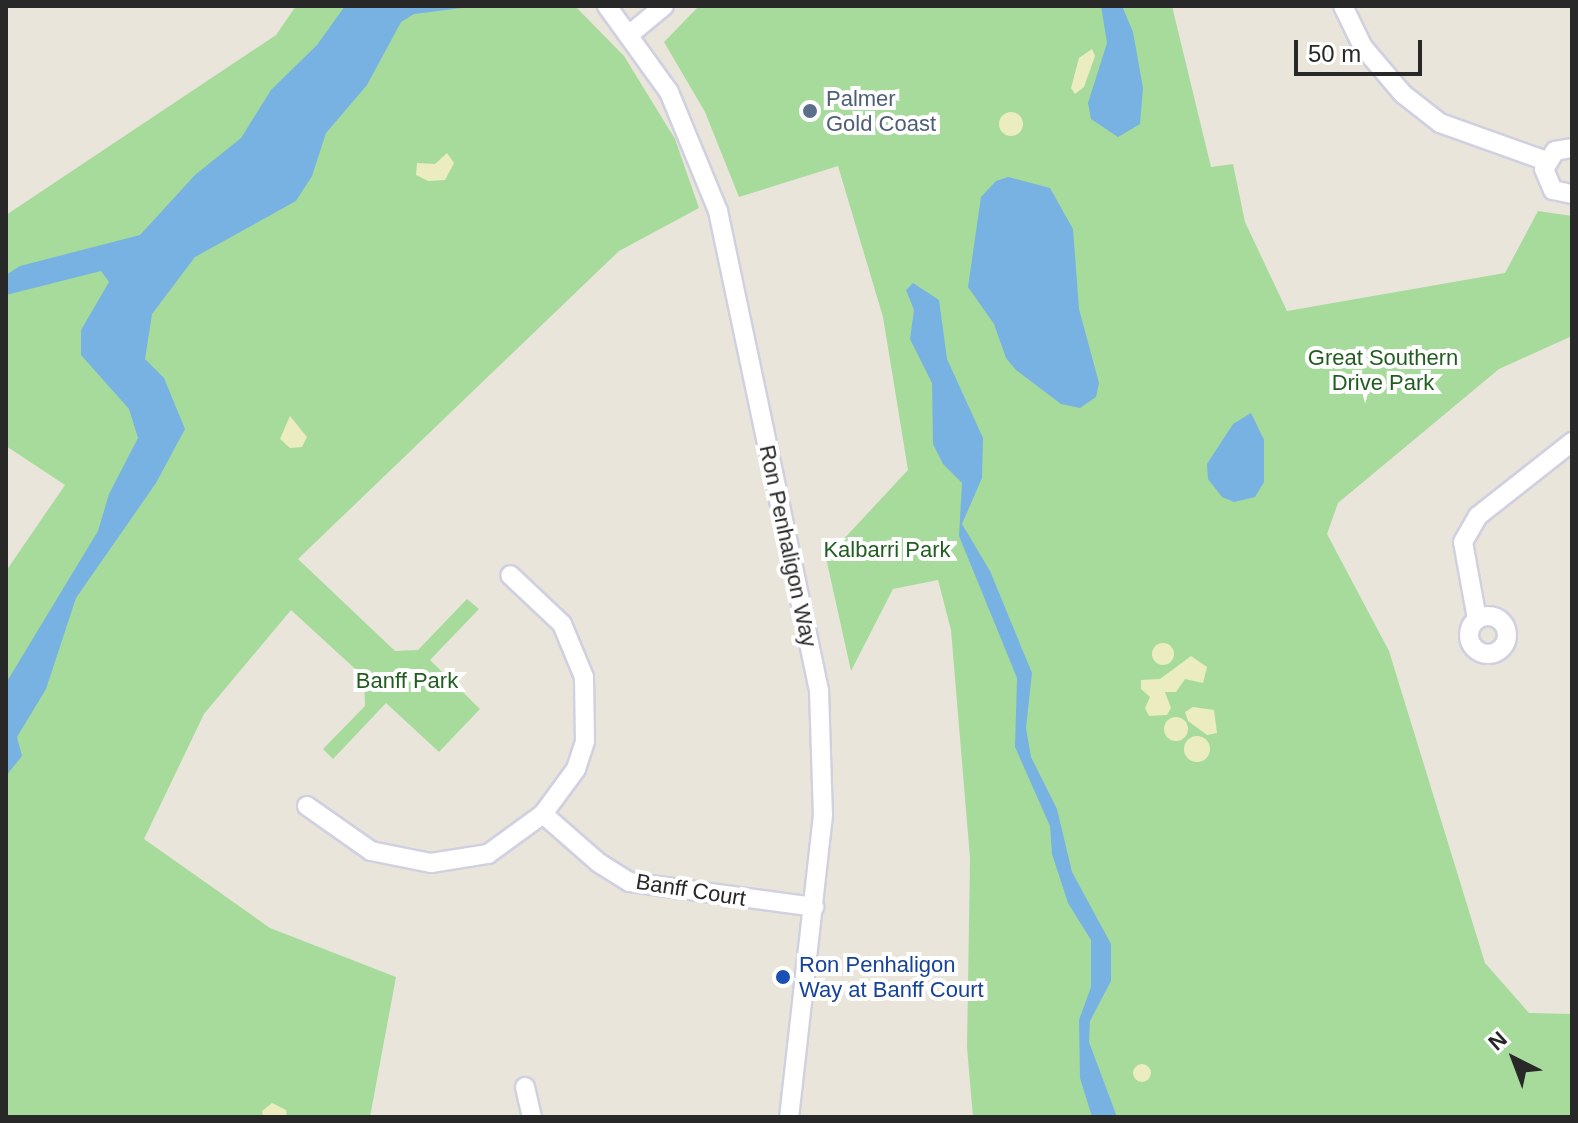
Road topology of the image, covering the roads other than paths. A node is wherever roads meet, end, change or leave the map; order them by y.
1 (664, 6) edge
2 (1343, 6) edge
3 (614, 8) edge
4 (630, 34) junction
5 (1572, 148) edge
6 (1546, 161) junction
7 (1572, 194) edge
8 (1572, 442) edge
9 (510, 575) dead end
10 (1477, 619) dead end
11 (307, 806) dead end
12 (543, 814) junction
13 (814, 907) junction
14 (525, 1087) dead end
15 (532, 1117) edge
16 (789, 1117) edge

1 - 4 street
2 - 6 street
3 - 4 street, Ron Penhaligon Way
4 - 13 street, Ron Penhaligon Way
5 - 6 street
6 - 7 street
8 - 10 street
9 - 12 street
11 - 12 street
12 - 13 street, Banff Court
13 - 16 street, Ron Penhaligon Way
14 - 15 street

